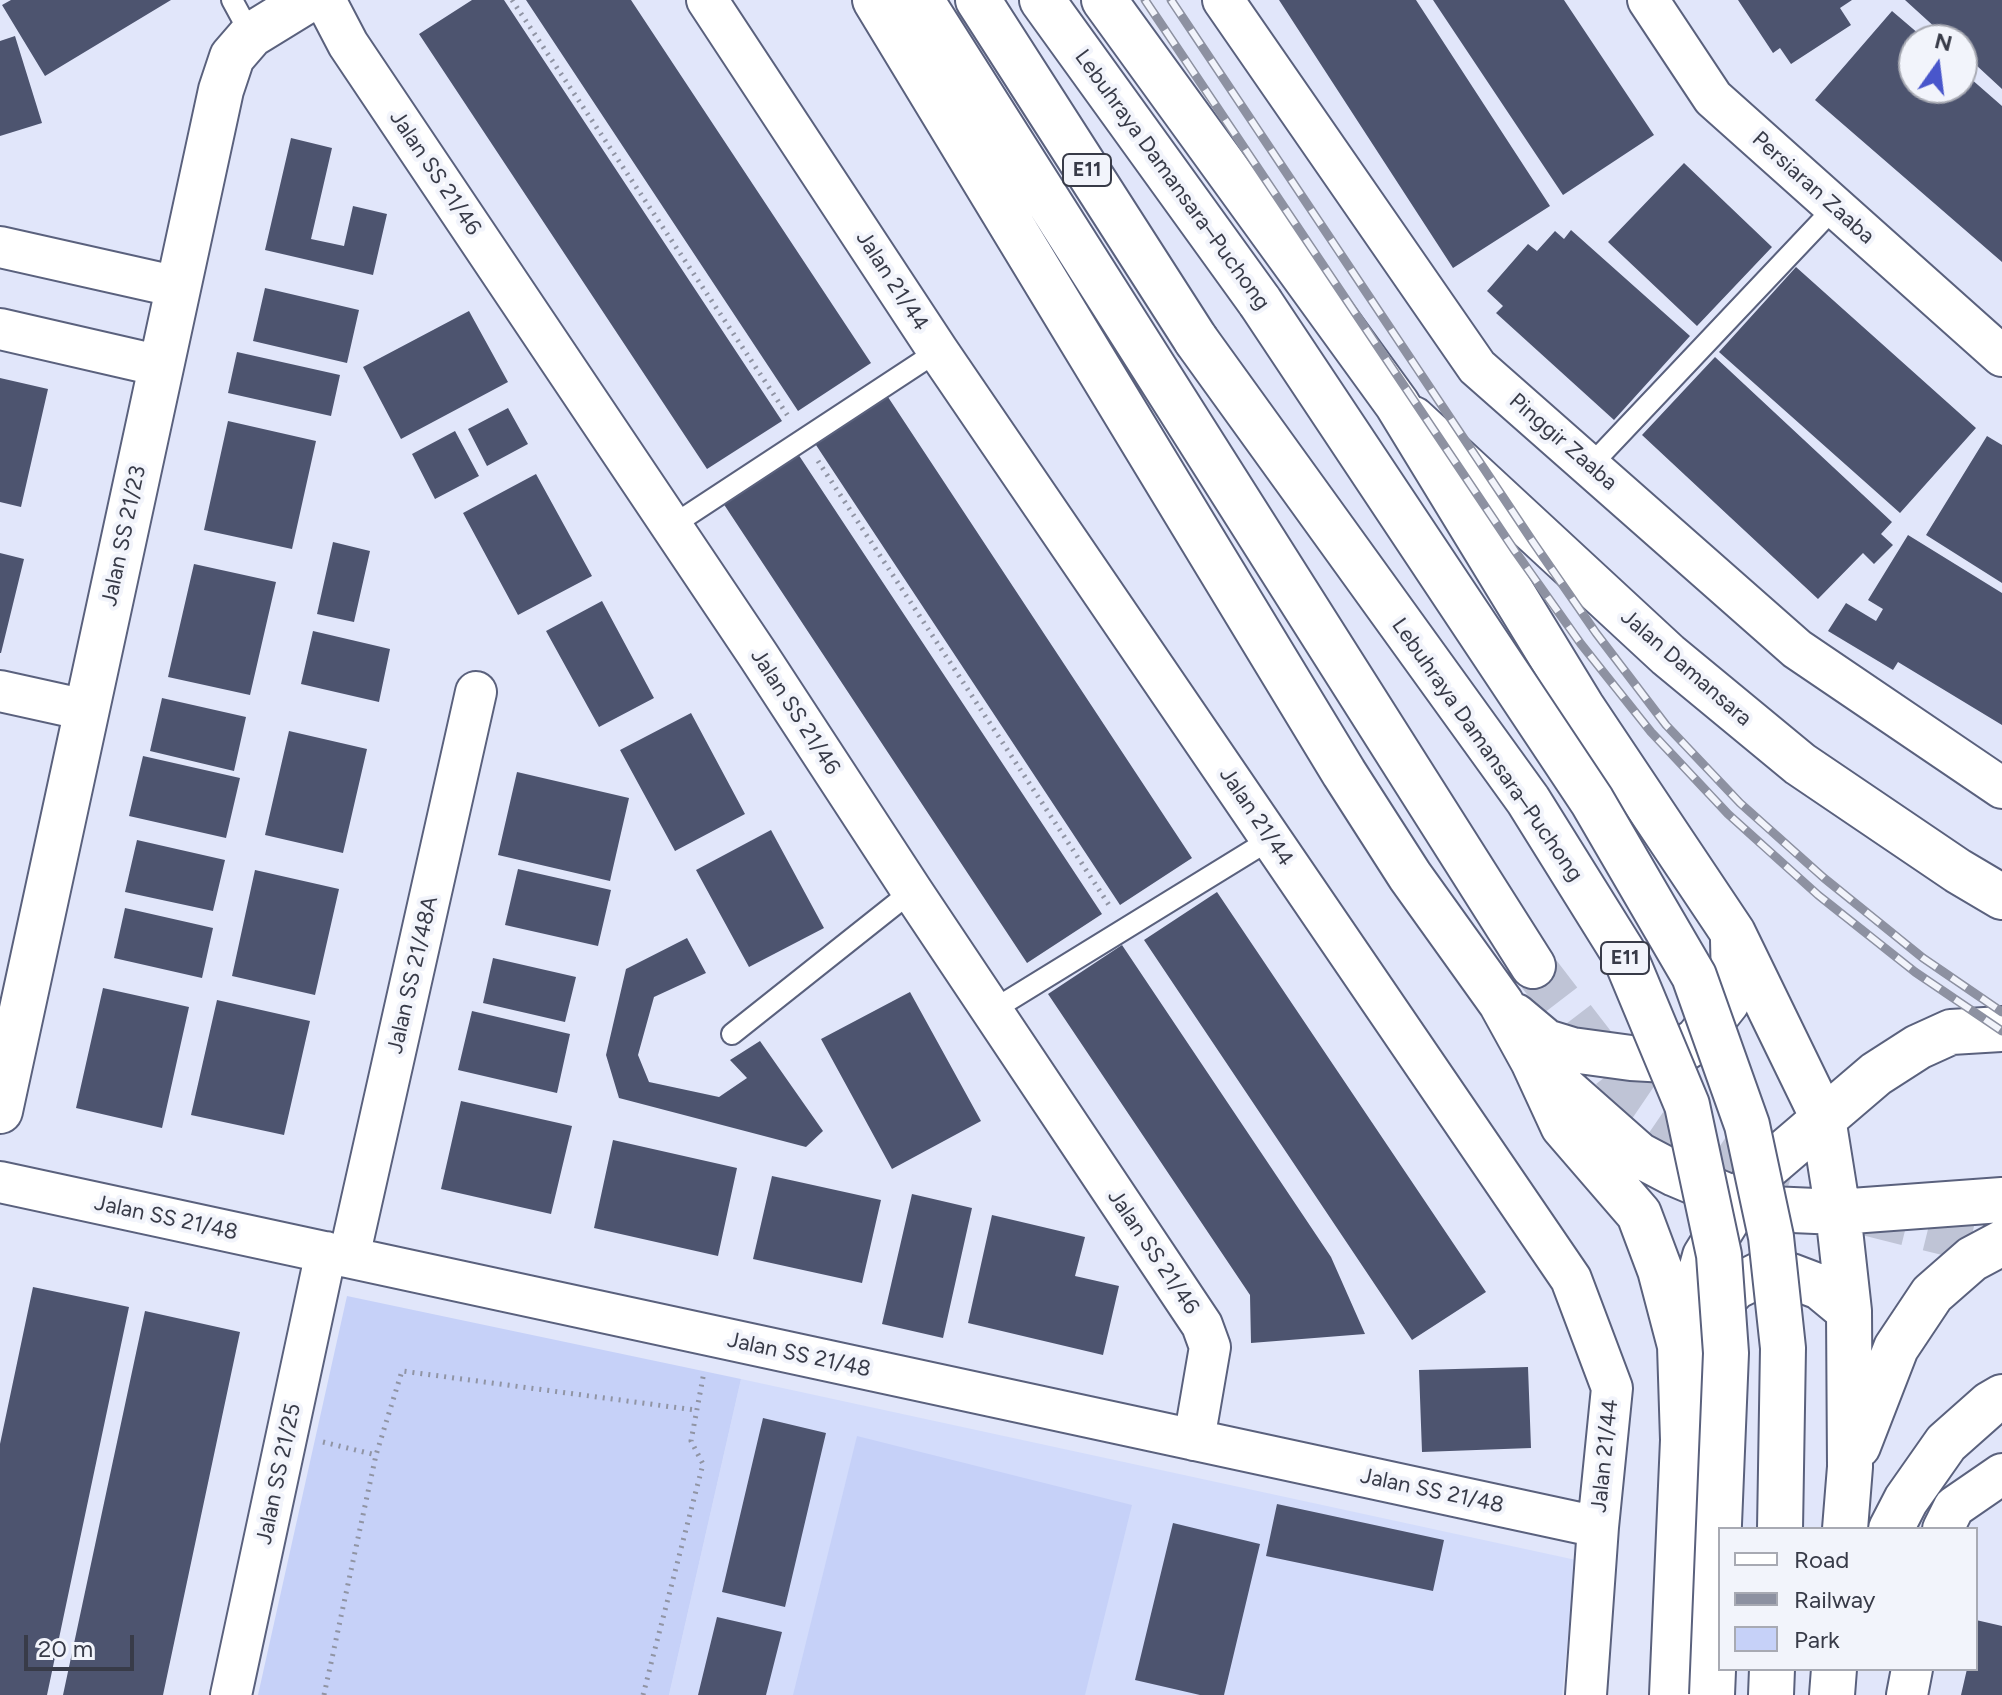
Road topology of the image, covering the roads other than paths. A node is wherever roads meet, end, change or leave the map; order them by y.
1 (308, 0) edge
2 (325, 0) edge
3 (707, 0) edge
4 (875, 0) edge
5 (921, 0) edge
6 (978, 0) edge
7 (1042, 0) edge
8 (1104, 0) edge
9 (1223, 0) edge
10 (1648, 0) edge
11 (242, 17) edge
12 (1835, 207) junction
13 (0, 247) edge
14 (178, 287) junction
15 (0, 329) edge
16 (938, 351) junction
17 (2002, 356) edge
18 (161, 366) junction
19 (1397, 404) junction
20 (1590, 466) junction
21 (670, 527) junction
22 (0, 691) edge
23 (476, 692) dead end
24 (86, 710) junction
25 (2002, 788) edge
26 (1271, 839) junction
27 (912, 891) junction
28 (2002, 897) edge
29 (1733, 933) junction
30 (1533, 966) tunnel mouth
31 (1501, 1003) junction
32 (993, 1010) junction
33 (2002, 1029) edge
34 (732, 1034) dead end
35 (1533, 1061) junction
36 (0, 1111) edge
37 (1823, 1118) junction
38 (0, 1182) edge
39 (2002, 1200) edge
40 (1739, 1201) junction
41 (1838, 1212) junction
42 (2002, 1243) edge
43 (338, 1255) junction
44 (1849, 1311) junction
45 (1680, 1346) junction
46 (2002, 1397) edge
47 (1194, 1440) junction
48 (1683, 1440) junction
49 (1850, 1467) junction
50 (2002, 1474) edge
51 (1598, 1527) junction
52 (1719, 1527) edge
53 (1780, 1527) edge
54 (1845, 1527) edge
55 (1892, 1527) edge
56 (1944, 1527) edge
57 (1718, 1548) edge
58 (1772, 1671) edge
59 (1834, 1671) edge
60 (1912, 1671) edge
61 (231, 1695) edge
62 (1586, 1695) edge
63 (1672, 1695) edge
64 (1712, 1695) edge
65 (1771, 1695) edge
66 (1832, 1695) edge
67 (1907, 1695) edge

1 - 11 main road, Jalan SS 21/23
2 - 21 street, Jalan SS 21/46
3 - 16 street, Jalan 21/44
4 - 31 main road
5 - 30 main road
6 - 52 main road, Lebuhraya Damansara–Puchong / E11, bridge
7 - 53 main road, Lebuhraya Damansara–Puchong / E11, bridge
8 - 19 main road
9 - 20 street, Pinggir Zaaba
10 - 12 street, Persiaran Zaaba
11 - 14 main road, Jalan SS 21/23
12 - 17 street, Persiaran Zaaba
12 - 20 lane
13 - 14 street
14 - 18 main road, Jalan SS 21/23
15 - 18 street
16 - 21 lane
16 - 26 street, Jalan 21/44
18 - 24 main road, Jalan SS 21/23
19 - 28 main road, Jalan Damansara
19 - 29 main road
20 - 25 street, Pinggir Zaaba
21 - 27 street, Jalan SS 21/46
22 - 24 street
23 - 43 street, Jalan SS 21/48A
24 - 36 main road, Jalan SS 21/23
26 - 32 lane
26 - 51 street, Jalan 21/44
27 - 32 street, Jalan SS 21/46
27 - 34 lane
29 - 31 main road
29 - 37 main road
31 - 35 main road
32 - 47 street, Jalan SS 21/46
33 - 37 main road
35 - 40 main road
35 - 45 main road
37 - 40 main road
37 - 41 main road
38 - 43 street, Jalan SS 21/48
39 - 41 main road
40 - 41 main road
40 - 45 main road
41 - 44 main road
42 - 49 main road
43 - 47 street, Jalan SS 21/48
43 - 61 street, Jalan SS 21/25
44 - 48 main road
44 - 49 main road
45 - 48 main road
46 - 55 main road
47 - 51 street, Jalan SS 21/48
48 - 63 main road
49 - 54 main road
50 - 56 street
51 - 62 street, Jalan 21/44
57 - 64 main road, Lebuhraya Damansara–Puchong / E11, bridge
58 - 65 main road
59 - 66 main road
60 - 67 street

